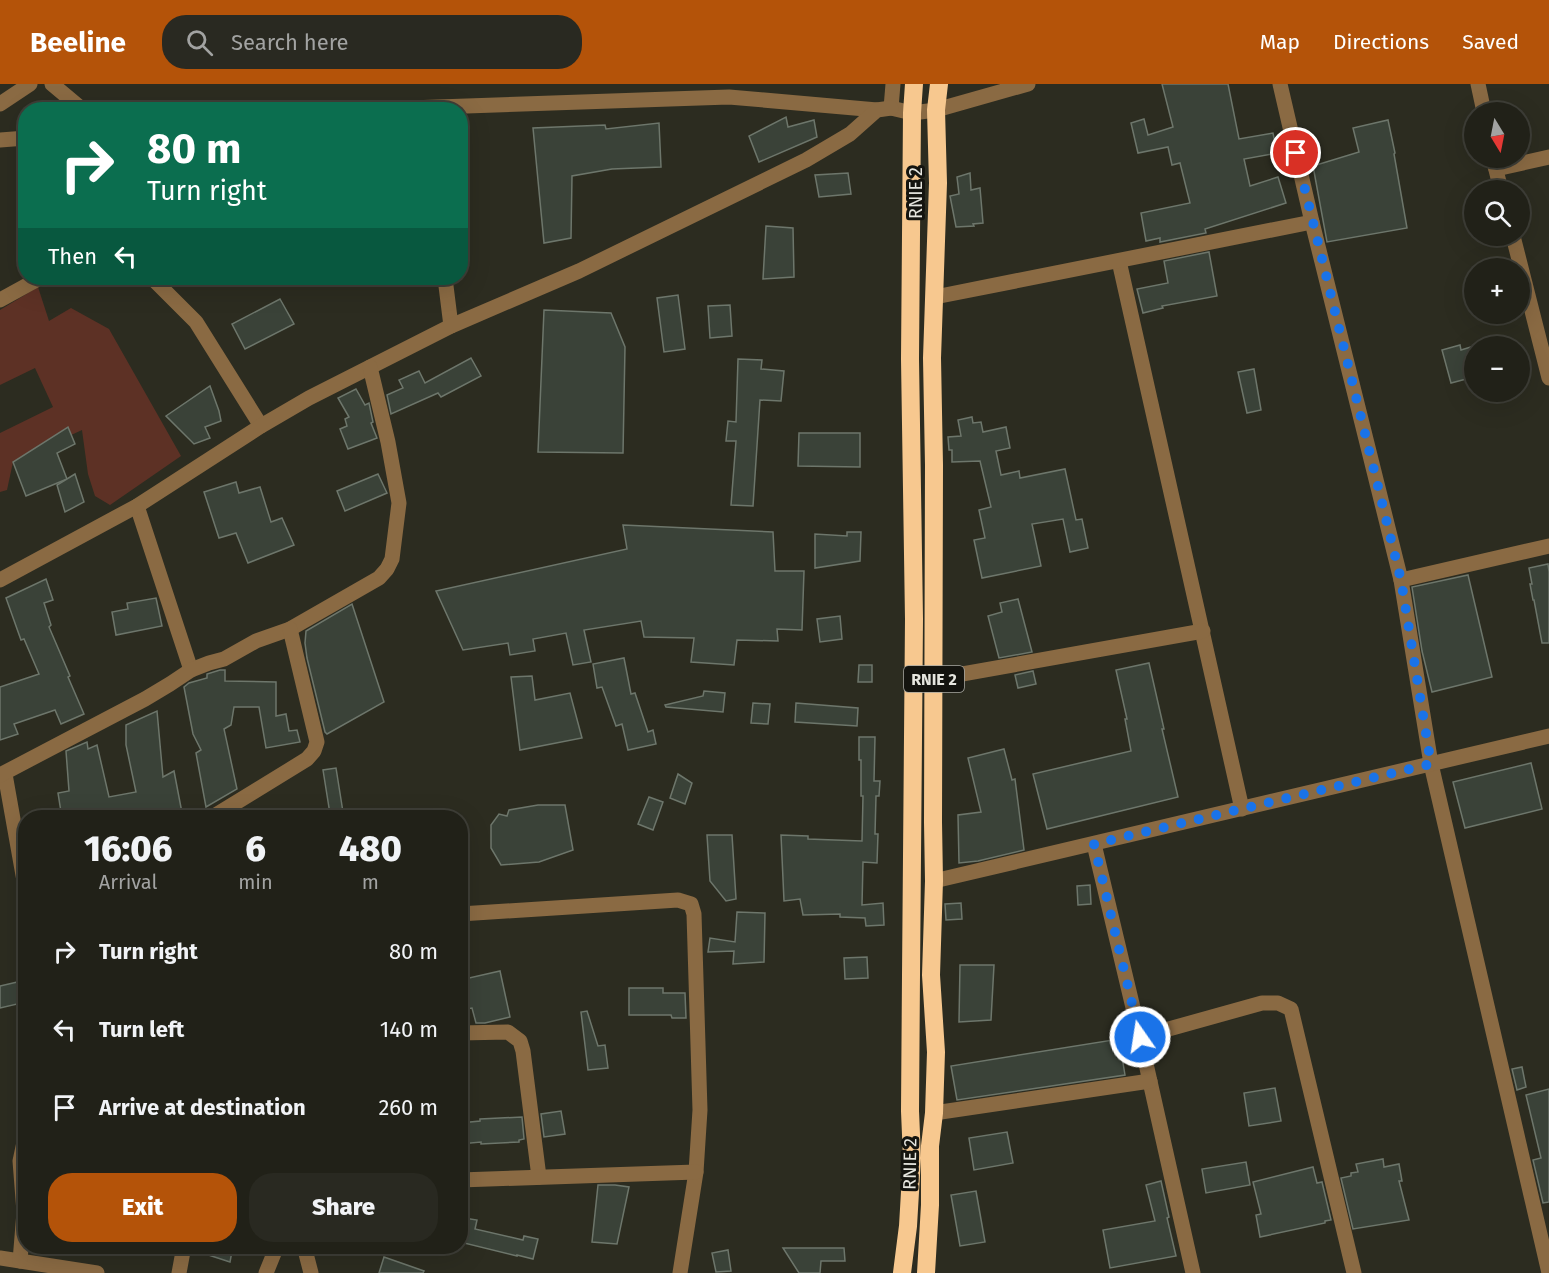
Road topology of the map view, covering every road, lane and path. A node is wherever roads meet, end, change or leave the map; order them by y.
1 (30, 84) edge
2 (52, 84) edge
3 (893, 84) edge
4 (915, 84) edge
5 (939, 84) edge
6 (1028, 84) edge
7 (1280, 84) edge
8 (1478, 84) edge
9 (73, 102) edge
10 (1482, 102) edge
11 (0, 104) edge
12 (468, 107) edge
13 (884, 109) junction
14 (936, 110) junction
15 (912, 113) junction
16 (18, 139) edge
17 (0, 140) edge
18 (1549, 157) edge
19 (1530, 159) edge
20 (1312, 222) junction
21 (1516, 246) edge
22 (1119, 261) junction
23 (27, 285) edge
24 (159, 285) edge
25 (446, 285) edge
26 (935, 297) junction
27 (0, 300) edge
28 (451, 326) junction
29 (1546, 351) edge
30 (370, 367) junction
31 (1549, 378) edge
32 (261, 426) junction
33 (137, 506) junction
34 (1549, 546) edge
35 (0, 580) edge
36 (1401, 580) junction
37 (290, 629) junction
38 (1203, 631) junction
39 (191, 670) junction
40 (934, 679) junction
41 (1549, 736) edge
42 (1431, 764) junction
43 (2, 774) edge
44 (1242, 808) junction
45 (224, 810) edge
46 (1094, 844) junction
47 (18, 853) edge
48 (934, 882) junction
49 (468, 913) edge
50 (468, 1033) edge
51 (1140, 1037) junction
52 (1150, 1081) junction
53 (934, 1113) junction
54 (696, 1172) junction
55 (539, 1178) junction
56 (468, 1180) edge
57 (21, 1254) edge
58 (183, 1254) edge
59 (274, 1254) edge
60 (306, 1254) edge
61 (0, 1258) edge
62 (20, 1261) junction
63 (96, 1273) edge
64 (179, 1273) edge
65 (266, 1273) edge
66 (311, 1273) edge
67 (680, 1273) edge
68 (903, 1273) edge
69 (926, 1273) edge
70 (1193, 1273) edge
71 (1354, 1273) edge
72 (1549, 1273) edge

1 - 11 street
2 - 9 street
3 - 13 street
4 - 15 highway, RNIE 2 / RNIE 2
5 - 14 highway, RNIE 2 / RNIE 2
6 - 14 street
7 - 20 street
8 - 10 street
12 - 13 street
13 - 15 street
13 - 28 street
14 - 15 street
14 - 26 highway, RNIE 2 / RNIE 2
15 - 68 highway, RNIE 2 / RNIE 2
16 - 17 street
18 - 19 street
20 - 22 street
20 - 36 street
21 - 29 street
22 - 26 street
22 - 38 street
23 - 27 street
24 - 32 street
25 - 28 street
26 - 40 highway, RNIE 2 / RNIE 2
28 - 30 street
29 - 31 street
30 - 32 street
30 - 37 street
32 - 33 street
33 - 35 street
33 - 39 street
34 - 36 street
36 - 42 street
37 - 39 street
37 - 45 street
38 - 40 street
38 - 44 street
39 - 43 street
40 - 48 highway, RNIE 2 / RNIE 2
41 - 42 street
42 - 44 street
42 - 72 street
43 - 47 street
44 - 46 street
46 - 48 street
46 - 51 street
48 - 53 highway, RNIE 2 / RNIE 2
49 - 54 street
50 - 55 street
51 - 52 street
51 - 71 street
52 - 53 street
52 - 70 street
53 - 69 highway, RNIE 2 / RNIE 2
54 - 55 street
54 - 67 street
55 - 56 street
57 - 62 street
58 - 64 street
59 - 65 street
60 - 66 street
61 - 62 street
62 - 63 street

